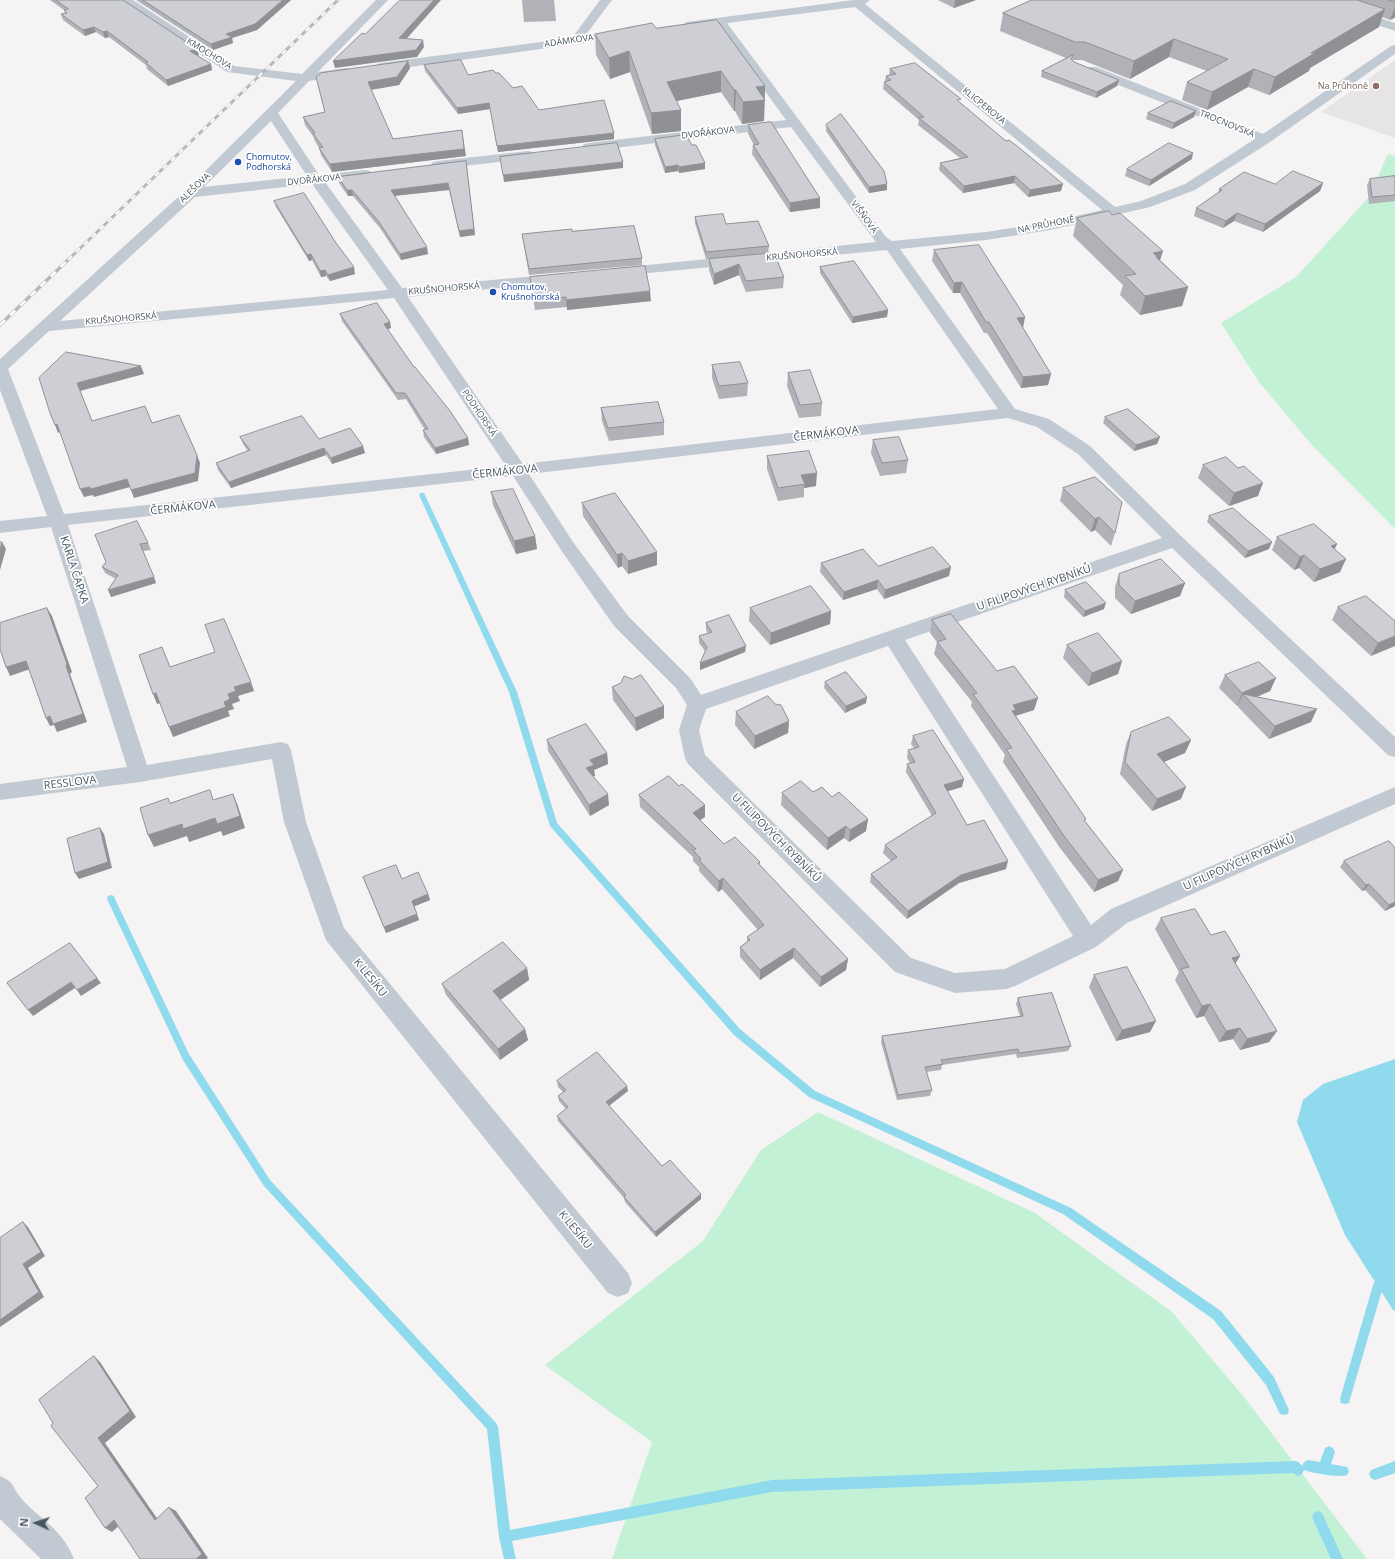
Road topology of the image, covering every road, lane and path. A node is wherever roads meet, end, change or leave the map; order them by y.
1 (125, 0) edge
2 (382, 0) edge
3 (606, 0) edge
4 (1314, 0) edge
5 (860, 1) edge
6 (719, 20) junction
7 (679, 26) edge
8 (1395, 27) edge
9 (632, 32) edge
10 (576, 40) junction
11 (1395, 49) edge
12 (1077, 64) edge
13 (372, 68) edge
14 (356, 71) edge
15 (304, 78) junction
16 (272, 114) junction
17 (795, 123) junction
18 (1265, 139) junction
19 (575, 149) edge
20 (544, 153) edge
21 (426, 167) edge
22 (379, 172) edge
23 (316, 180) junction
24 (191, 193) junction
25 (1113, 212) junction
26 (892, 247) junction
27 (602, 274) edge
28 (570, 277) edge
29 (398, 293) junction
30 (44, 327) junction
31 (0, 369) edge
32 (1009, 413) junction
33 (518, 470) junction
34 (58, 522) junction
35 (0, 527) edge
36 (1175, 540) junction
37 (892, 636) junction
38 (697, 704) junction
39 (1395, 749) edge
40 (140, 774) junction
41 (0, 792) edge
42 (1395, 795) edge
43 (1088, 940) junction
44 (618, 1283) dead end
45 (0, 1491) edge
46 (59, 1559) edge

1 - 15 street, KMOCHOVA
2 - 15 street, ALEŠOVA
3 - 10 street
4 - 8 street
5 - 6 street
5 - 25 street, KLICPEROVA
6 - 7 street
6 - 17 street, VIŠŇOVÁ
9 - 10 street, ADÁMKOVA
10 - 13 street, ADÁMKOVA
11 - 18 street, NA PRŮHONĚ
12 - 18 street, TROCNOVSKÁ
14 - 15 street
15 - 16 street, ALEŠOVA
16 - 23 street, PODHORSKÁ
16 - 24 street, ALEŠOVA
17 - 19 street, DVOŘÁKOVA
17 - 26 street, VIŠŇOVÁ
18 - 25 street, NA PRŮHONĚ
20 - 21 street
22 - 23 street, DVOŘÁKOVA
23 - 24 street, DVOŘÁKOVA
23 - 29 street, PODHORSKÁ
24 - 30 street, ALEŠOVA
25 - 26 street, NA PRŮHONĚ
26 - 27 street, KRUŠNOHORSKÁ
26 - 32 street, VIŠŇOVÁ
28 - 29 street, KRUŠNOHORSKÁ
29 - 30 street, KRUŠNOHORSKÁ
29 - 33 street, PODHORSKÁ
30 - 31 street, ALEŠOVA
31 - 34 street, KARLA ČAPKA
32 - 33 street, ČERMÁKOVA
32 - 36 street
33 - 34 street, ČERMÁKOVA
33 - 38 street, PODHORSKÁ
34 - 35 street, ČERMÁKOVA
34 - 40 street, KARLA ČAPKA
36 - 37 street, U FILIPOVÝCH RYBNÍKŮ
36 - 39 street
37 - 38 street, U FILIPOVÝCH RYBNÍKŮ
37 - 43 street
38 - 43 street, U FILIPOVÝCH RYBNÍKŮ
40 - 41 street, RESSLOVA
40 - 44 street, K LESÍKU
42 - 43 street, U FILIPOVÝCH RYBNÍKŮ
45 - 46 street

